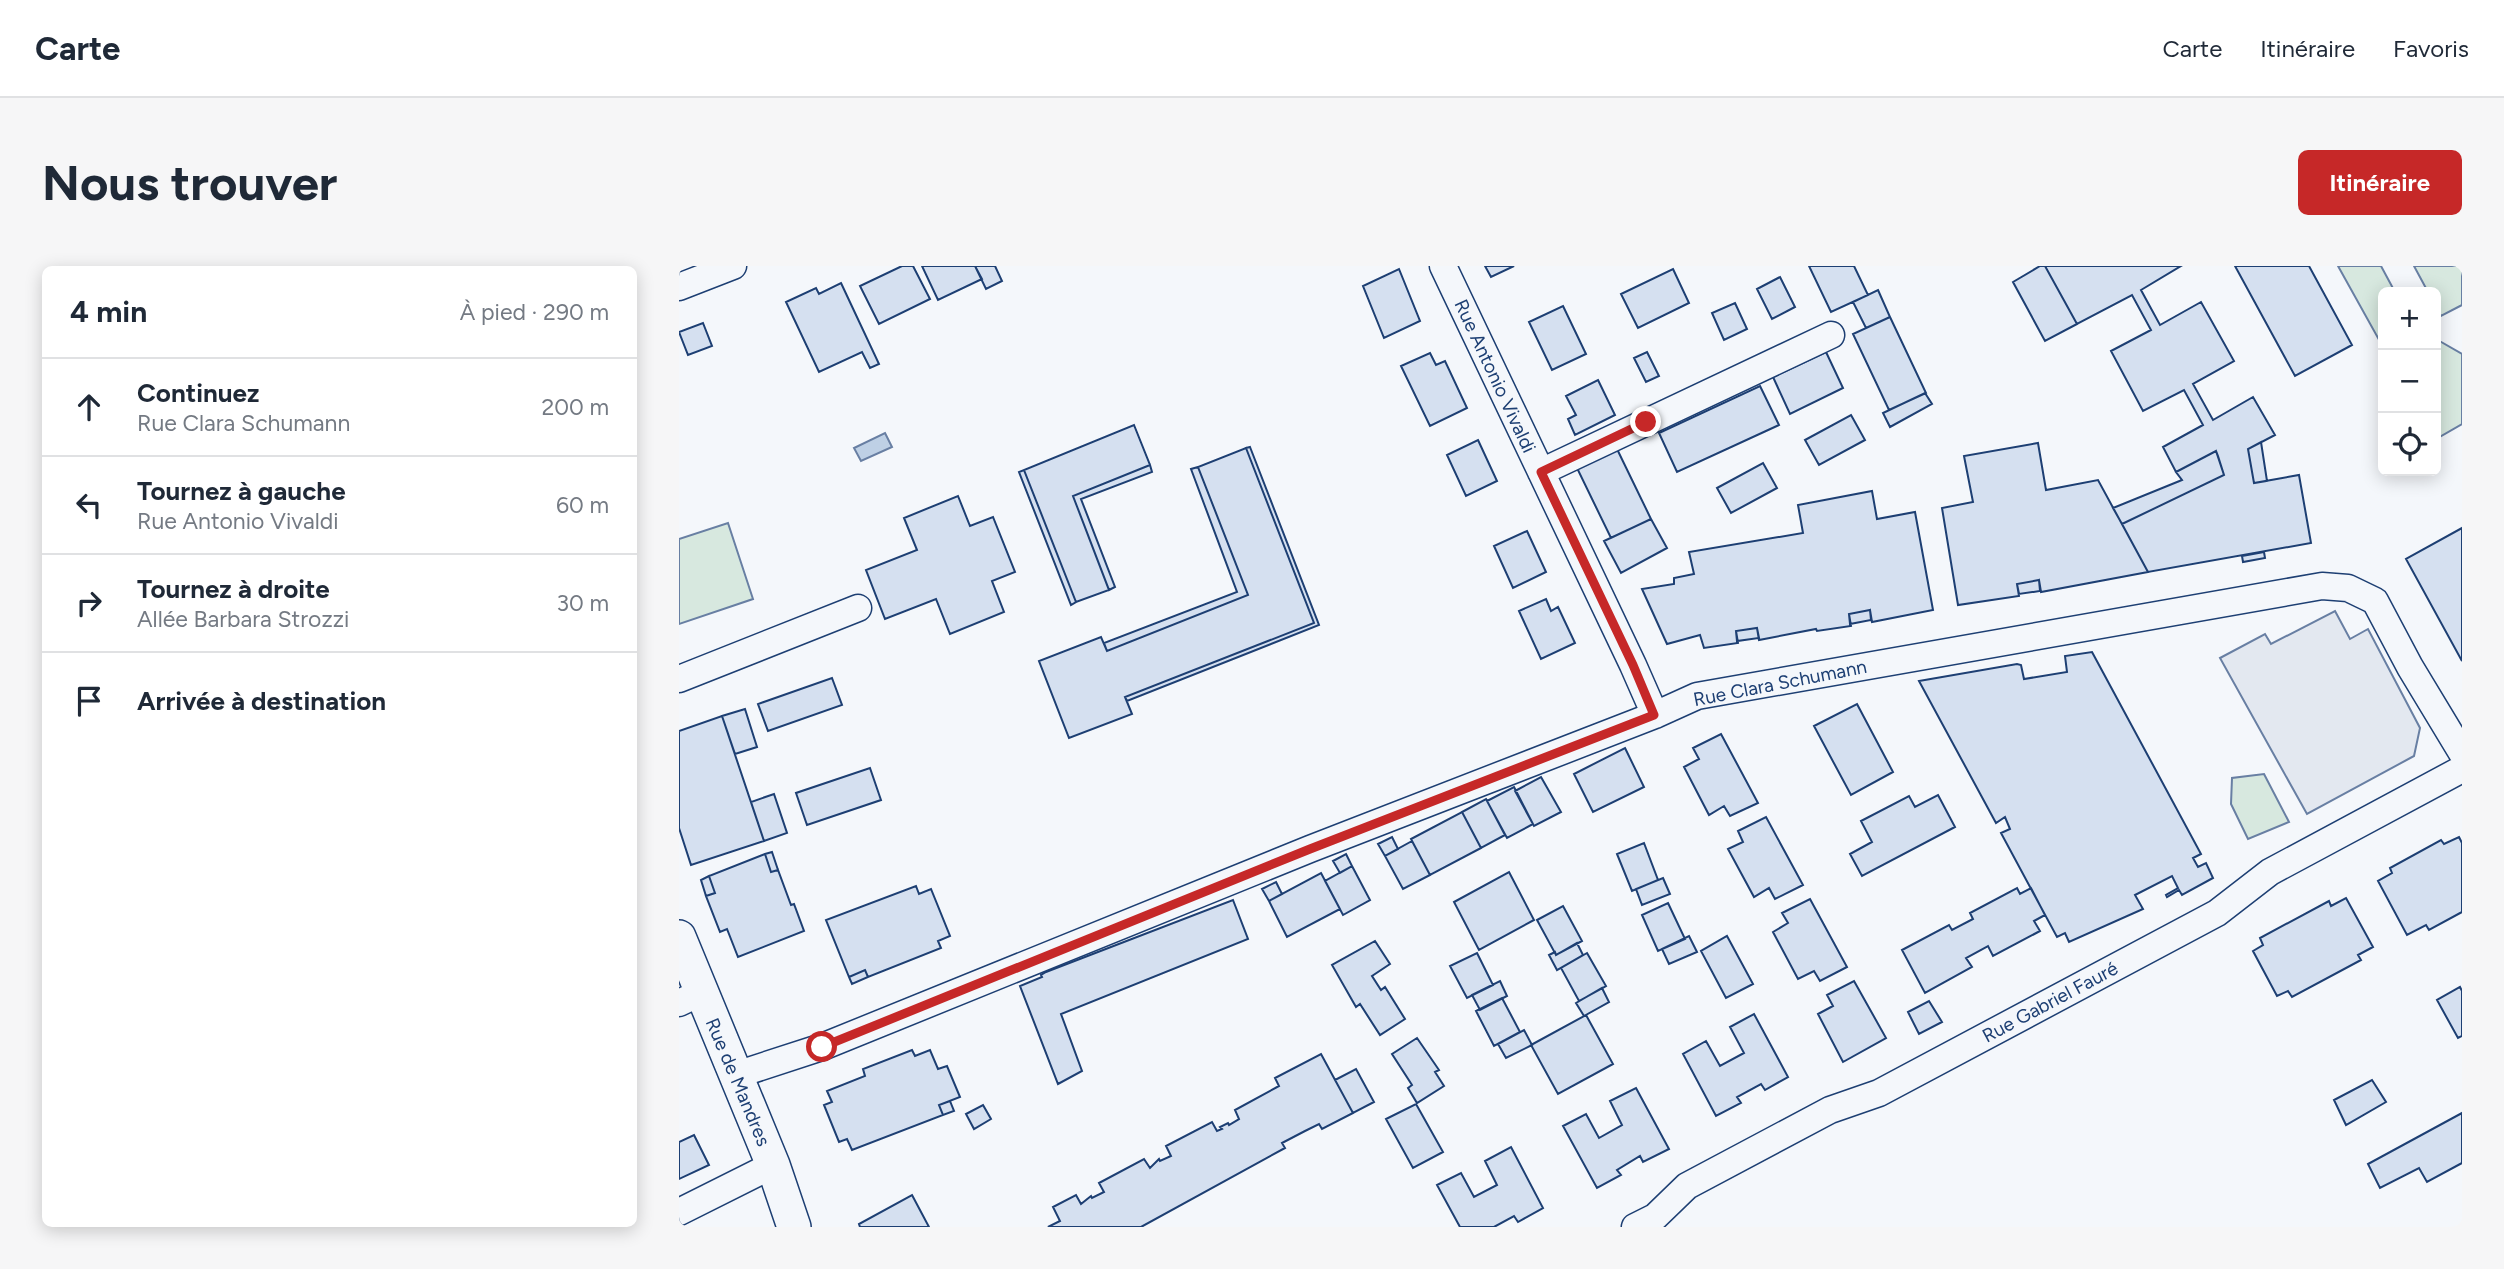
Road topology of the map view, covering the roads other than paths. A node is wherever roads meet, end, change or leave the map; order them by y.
1 (733, 266) edge
2 (1443, 266) edge
3 (679, 287) edge
4 (1831, 335) dead end
5 (1541, 472) junction
6 (858, 608) dead end
7 (679, 679) edge
8 (1654, 715) junction
9 (2462, 753) edge
10 (2462, 769) edge
11 (679, 937) edge
12 (690, 998) edge
13 (736, 1075) junction
14 (773, 1165) junction
15 (679, 1212) edge
16 (794, 1227) edge
17 (1635, 1227) edge

1 - 3 street
2 - 5 street, Rue Antonio Vivaldi
4 - 5 street
5 - 8 street, Rue Antonio Vivaldi
6 - 7 street
8 - 9 street, Rue Clara Schumann
8 - 13 street, Rue Clara Schumann
10 - 17 street, Rue Gabriel Fauré
11 - 12 street, Rue de Mandres
12 - 13 street, Rue de Mandres
13 - 14 street, Rue de Mandres
14 - 15 street
14 - 16 street, Rue de Mandres

